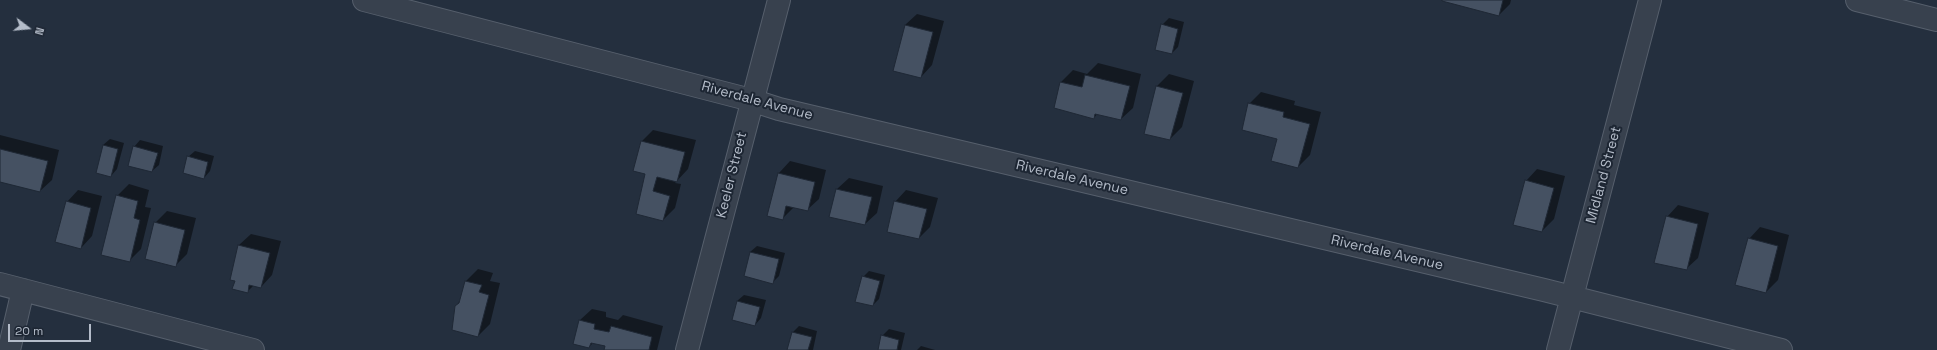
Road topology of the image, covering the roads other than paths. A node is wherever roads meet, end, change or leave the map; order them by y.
1 (364, 0) edge
2 (779, 0) edge
3 (1650, 0) edge
4 (1857, 0) edge
5 (1937, 20) edge
6 (752, 100) junction
7 (0, 284) edge
8 (24, 290) junction
9 (1571, 297) junction
10 (9, 350) edge
11 (253, 350) edge
12 (687, 350) edge
13 (1558, 350) edge
14 (1781, 350) edge

1 - 6 street, Riverdale Avenue
2 - 6 street, Keeler Street
3 - 9 street, Midland Street
4 - 5 street
6 - 9 street, Riverdale Avenue
6 - 12 street, Keeler Street
7 - 8 street
8 - 10 street
8 - 11 street
9 - 13 street, Midland Street
9 - 14 street, Riverdale Avenue

